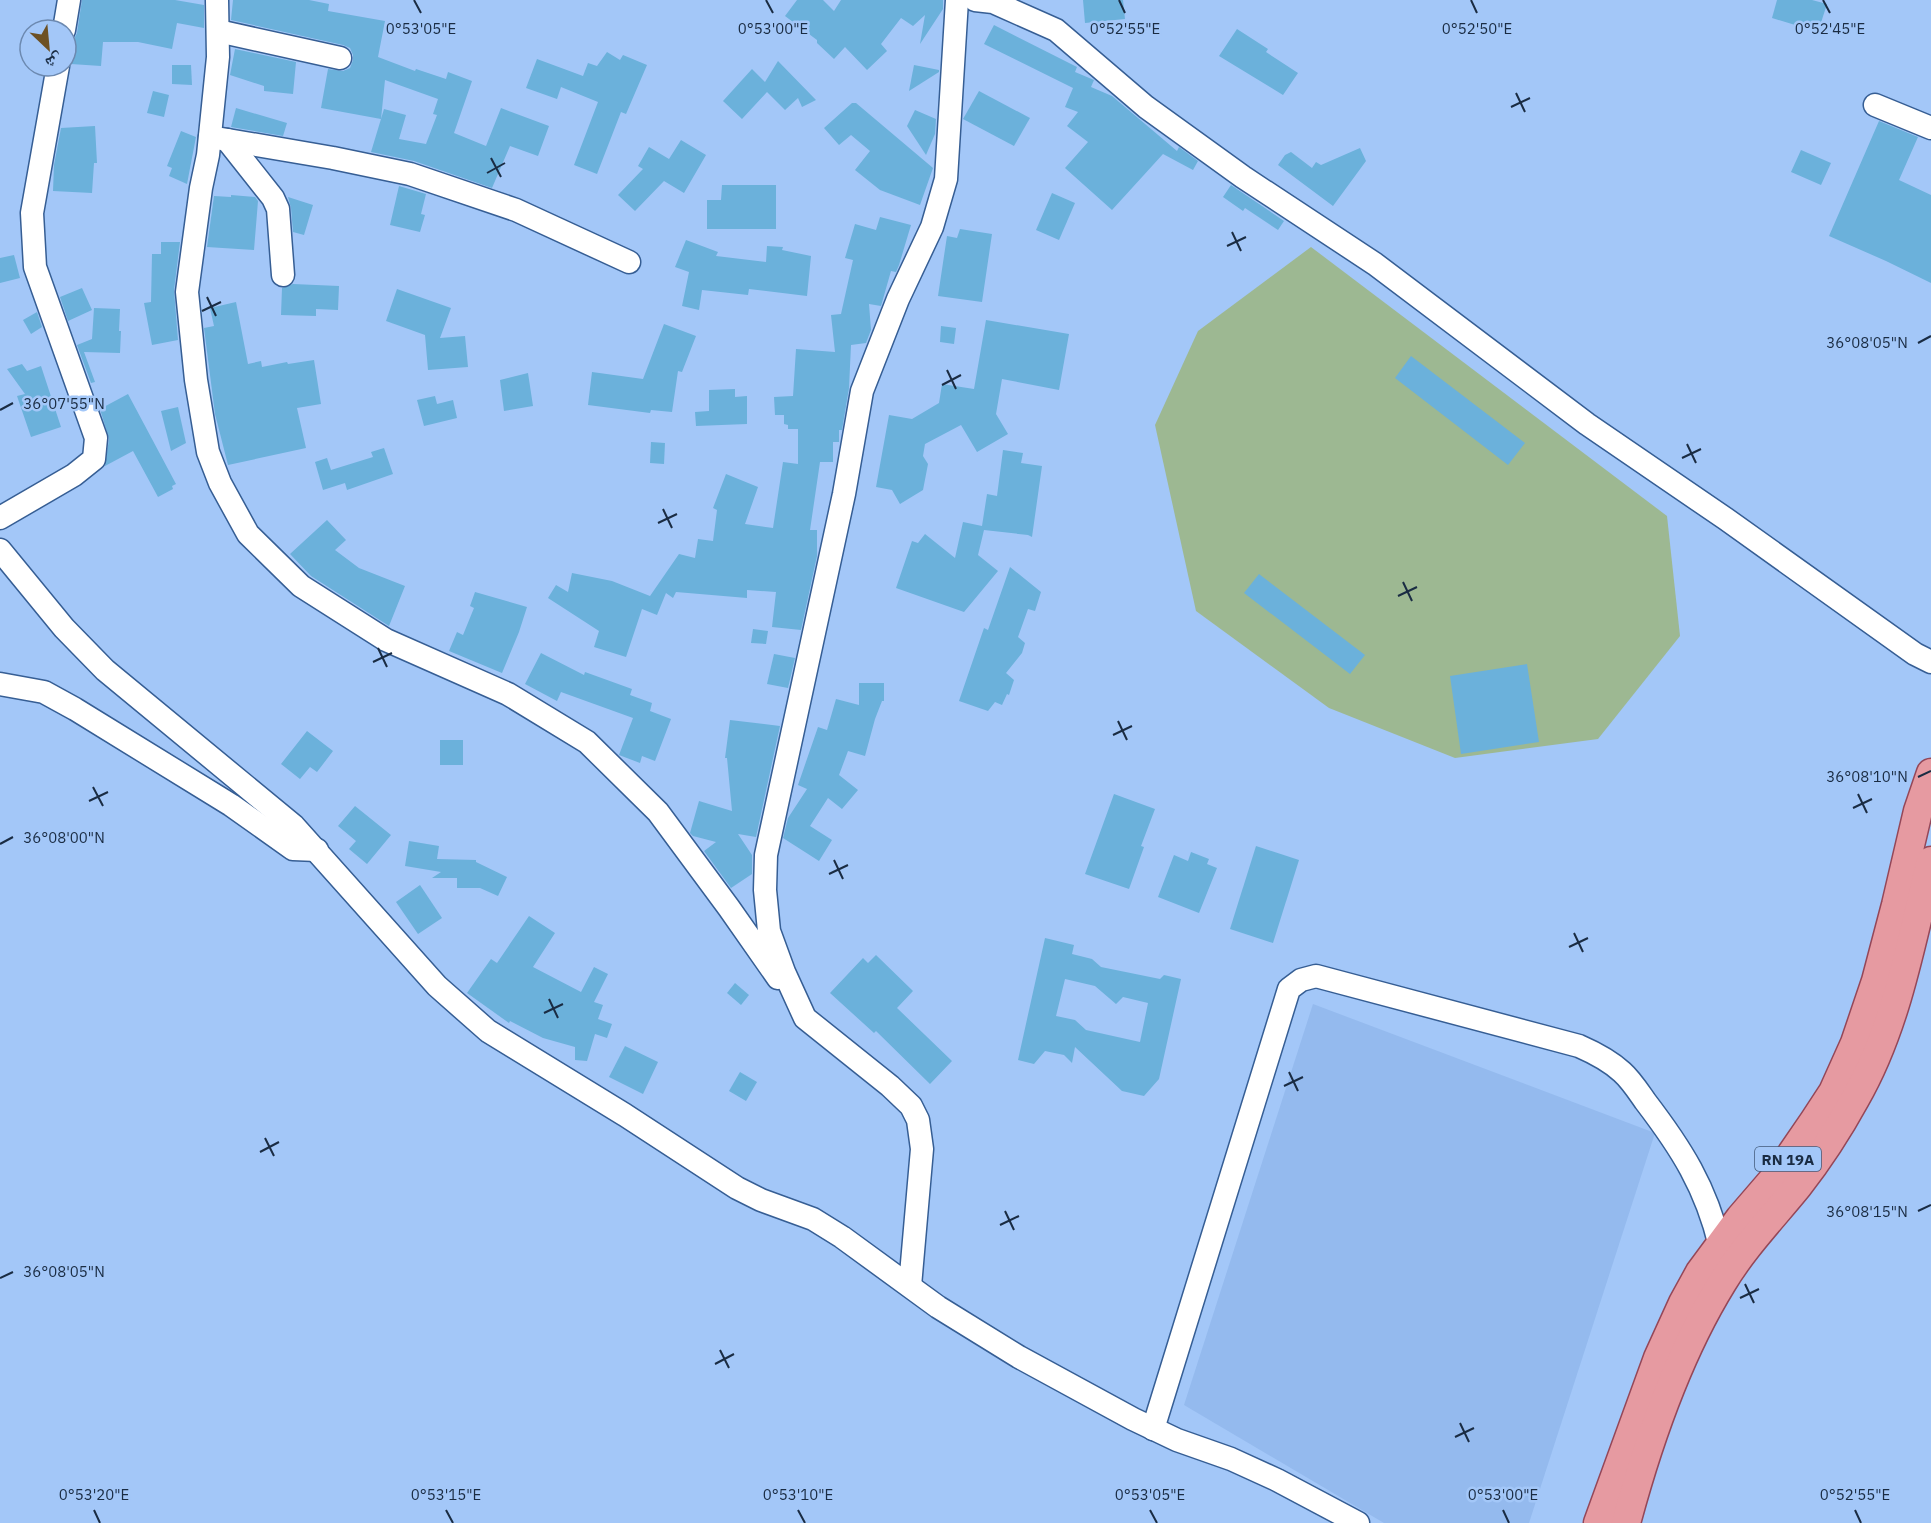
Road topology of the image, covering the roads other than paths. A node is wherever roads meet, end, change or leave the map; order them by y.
1 (69, 0) edge
2 (217, 0) edge
3 (957, 0) edge
4 (975, 0) edge
5 (66, 18) edge
6 (218, 31) junction
7 (340, 58) dead end
8 (56, 78) edge
9 (1875, 105) dead end
10 (1931, 128) edge
11 (219, 139) junction
12 (629, 262) dead end
13 (283, 275) dead end
14 (0, 518) edge
15 (0, 550) edge
16 (1931, 662) edge
17 (0, 684) edge
18 (1931, 773) edge
19 (316, 850) junction
20 (1931, 861) edge
21 (805, 1018) junction
22 (1720, 1246) junction
23 (910, 1286) junction
24 (1153, 1429) junction
25 (1358, 1523) edge
26 (1598, 1523) edge
27 (1626, 1523) edge

1 - 5 street
2 - 6 street
3 - 21 street
4 - 16 street
6 - 7 street
6 - 11 street
8 - 14 street
9 - 10 street
11 - 12 street
11 - 13 street
11 - 21 street
15 - 19 street
17 - 19 street
18 - 22 main road, RN 19A
19 - 23 street
20 - 27 main road, RN 19A
21 - 23 street
22 - 24 street
22 - 26 main road, RN 19A
23 - 24 street
24 - 25 street

